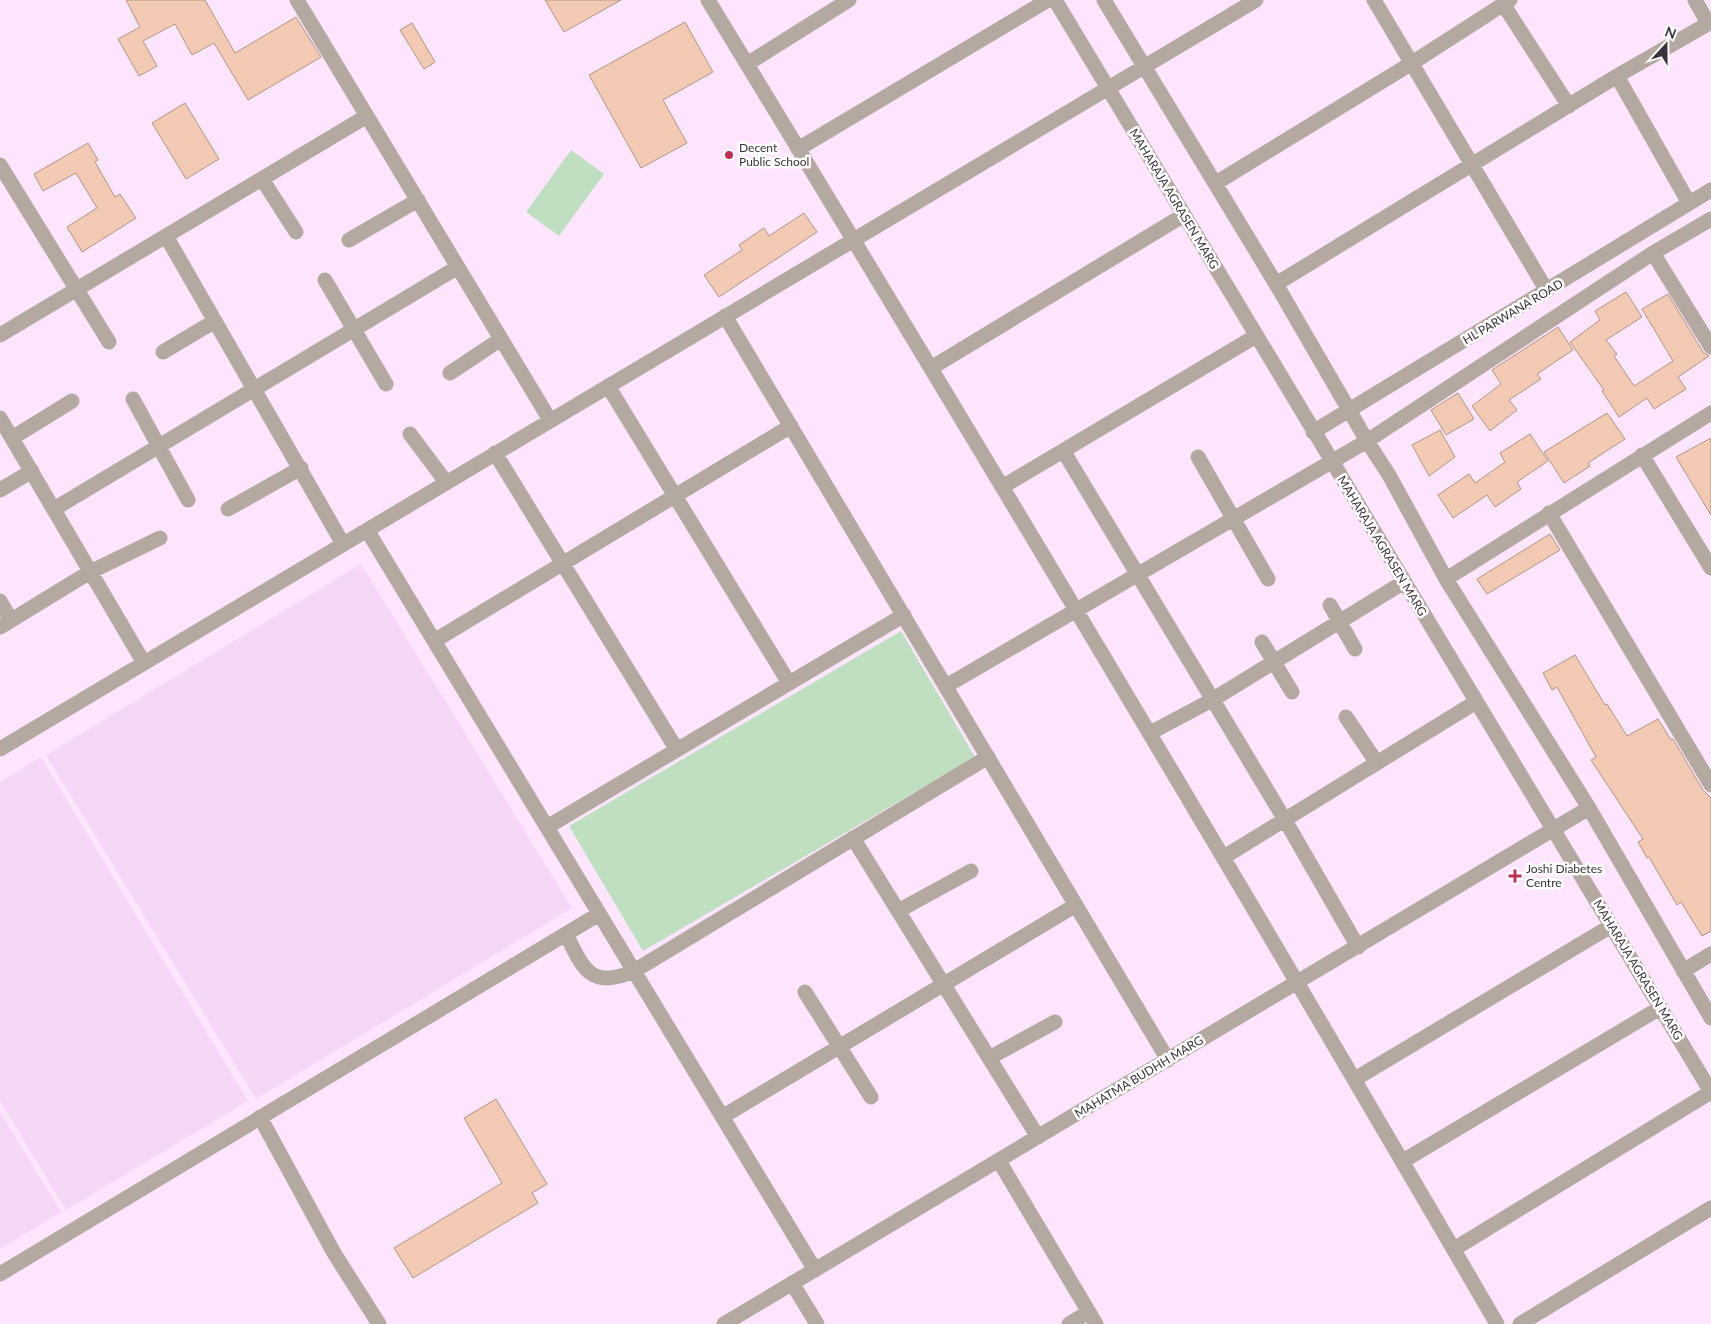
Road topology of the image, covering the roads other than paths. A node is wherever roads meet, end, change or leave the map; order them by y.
1 (297, 0) edge
2 (708, 0) edge
3 (849, 0) edge
4 (1048, 0) edge
5 (1055, 0) edge
6 (1104, 0) edge
7 (1256, 0) edge
8 (1374, 0) edge
9 (1695, 0) edge
10 (1506, 2) edge
11 (1710, 22) edge
12 (1412, 63) junction
13 (747, 64) junction
14 (1144, 67) junction
15 (1617, 76) junction
16 (1108, 87) junction
17 (1569, 106) junction
18 (367, 116) junction
19 (798, 149) junction
20 (0, 165) edge
21 (1473, 165) junction
22 (262, 179) junction
23 (1216, 183) junction
24 (1711, 190) edge
25 (418, 200) junction
26 (1689, 203) junction
27 (1184, 215) junction
28 (1711, 220) edge
29 (296, 232) dead end
30 (166, 236) junction
31 (853, 239) junction
32 (348, 240) dead end
33 (1653, 253) junction
34 (458, 267) junction
35 (325, 280) dead end
36 (1276, 284) junction
37 (77, 289) junction
38 (1547, 291) junction
39 (725, 316) junction
40 (215, 322) junction
41 (354, 329) junction
42 (0, 335) edge
43 (1256, 336) junction
44 (501, 338) junction
45 (109, 342) dead end
46 (1711, 347) edge
47 (163, 352) dead end
48 (931, 368) junction
49 (450, 373) dead end
50 (386, 384) dead end
51 (608, 386) junction
52 (254, 389) junction
53 (133, 399) dead end
54 (72, 401) dead end
55 (1350, 410) junction
56 (1711, 413) edge
57 (0, 418) edge
58 (550, 420) junction
59 (791, 426) junction
60 (1313, 432) junction
61 (410, 434) dead end
62 (12, 438) junction
63 (1367, 441) junction
64 (159, 447) junction
65 (1064, 452) junction
66 (495, 453) junction
67 (1642, 455) junction
68 (1198, 457) dead end
69 (1332, 462) junction
70 (301, 468) junction
71 (32, 471) junction
72 (446, 482) junction
73 (1002, 487) junction
74 (0, 490) edge
75 (675, 496) junction
76 (188, 500) dead end
77 (228, 508) dead end
78 (54, 509) junction
79 (1549, 514) junction
80 (1234, 519) junction
81 (367, 530) junction
82 (160, 538) dead end
83 (343, 544) junction
84 (563, 564) junction
85 (1711, 568) edge
86 (90, 572) junction
87 (1138, 575) junction
88 (1268, 579) dead end
89 (1446, 579) junction
90 (1404, 582) junction
91 (0, 601) edge
92 (1330, 605) dead end
93 (1076, 611) junction
94 (904, 615) junction
95 (1339, 622) junction
96 (6, 623) edge
97 (434, 641) junction
98 (1262, 642) dead end
99 (1355, 649) dead end
100 (1274, 662) junction
101 (144, 663) junction
102 (789, 684) junction
103 (946, 686) junction
104 (1292, 692) dead end
105 (1212, 700) junction
106 (1476, 702) junction
107 (1346, 717) dead end
108 (1150, 734) junction
109 (0, 749) edge
110 (677, 750) junction
111 (988, 757) junction
112 (1377, 763) junction
113 (1711, 785) edge
114 (1590, 808) junction
115 (1285, 820) junction
116 (547, 827) junction
117 (1554, 831) junction
118 (853, 838) junction
119 (1224, 857) junction
120 (971, 871) dead end
121 (1076, 905) junction
122 (898, 911) junction
123 (599, 914) junction
124 (1611, 926) junction
125 (566, 934) junction
126 (1358, 947) junction
127 (1711, 954) edge
128 (634, 971) junction
129 (1683, 971) junction
130 (1299, 982) junction
131 (943, 984) junction
132 (805, 992) dead end
133 (1660, 1008) junction
134 (1711, 1018) edge
135 (1055, 1022) dead end
136 (839, 1047) junction
137 (989, 1058) junction
138 (1168, 1060) junction
139 (1355, 1078) junction
140 (1711, 1092) edge
141 (871, 1097) dead end
142 (722, 1117) junction
143 (260, 1118) junction
144 (1038, 1137) junction
145 (999, 1160) junction
146 (1403, 1162) junction
147 (1711, 1208) edge
148 (1454, 1249) junction
149 (815, 1270) junction
150 (0, 1274) edge
151 (792, 1283) junction
152 (1092, 1318) edge
153 (379, 1324) edge
154 (724, 1324) edge
155 (817, 1324) edge
156 (1069, 1324) edge
157 (1498, 1324) edge
158 (1520, 1324) edge

1 - 18 street
2 - 13 street
3 - 13 street
4 - 19 street
5 - 16 street, MAHARAJA AGRASEN MARG
6 - 14 street
7 - 14 street
8 - 12 street
9 - 11 street
10 - 12 street
10 - 17 street
11 - 15 street
12 - 21 street
12 - 23 street
13 - 19 street
14 - 16 street
14 - 23 street
15 - 17 street
15 - 26 street
16 - 27 street, MAHARAJA AGRASEN MARG
16 - 31 street
17 - 21 street
18 - 22 street
18 - 25 street
19 - 31 street
20 - 37 street
21 - 36 street
21 - 38 street
22 - 29 street
22 - 30 street
23 - 36 street
24 - 26 street, HL PARWANA ROAD
25 - 32 street
25 - 34 street
26 - 38 street, HL PARWANA ROAD
27 - 43 street, MAHARAJA AGRASEN MARG
27 - 48 street
28 - 33 street, HL PARWANA ROAD
30 - 37 street
30 - 40 street
31 - 39 street
31 - 48 street
33 - 46 street
33 - 63 street, HL PARWANA ROAD
34 - 41 street
34 - 44 street
35 - 41 street
36 - 55 street
37 - 42 street
37 - 45 street
38 - 55 street, HL PARWANA ROAD
39 - 51 street
39 - 59 street
40 - 47 street
40 - 52 street
41 - 50 street
41 - 52 street
43 - 60 street, MAHARAJA AGRASEN MARG
43 - 65 street
44 - 49 street
44 - 58 street
48 - 73 street
51 - 58 street
51 - 75 street
52 - 64 street
52 - 70 street
53 - 64 street
54 - 62 street
55 - 60 street, HL PARWANA ROAD
55 - 63 street
56 - 67 street
57 - 62 street
58 - 66 street
59 - 75 street
59 - 94 street
60 - 69 street, MAHARAJA AGRASEN MARG
61 - 72 street
62 - 71 street
63 - 69 street, HL PARWANA ROAD
63 - 89 street
64 - 76 street
64 - 78 street
65 - 73 street
65 - 87 street
66 - 72 street
66 - 84 street
67 - 79 street
67 - 85 street
68 - 80 street
69 - 80 street, HL PARWANA ROAD
69 - 90 street, MAHARAJA AGRASEN MARG
70 - 77 street
70 - 83 street
71 - 74 street
71 - 78 street
72 - 81 street
73 - 93 street
75 - 84 street
75 - 102 street
78 - 86 street
79 - 89 street
79 - 113 street
80 - 87 street, HL PARWANA ROAD
80 - 88 street
81 - 83 street
81 - 97 street
82 - 86 street
83 - 101 street
84 - 97 street
84 - 110 street
86 - 96 street
86 - 101 street
87 - 93 street, HL PARWANA ROAD
87 - 105 street
89 - 114 street
90 - 95 street
90 - 106 street, MAHARAJA AGRASEN MARG
91 - 96 street
92 - 95 street
93 - 103 street, HL PARWANA ROAD
93 - 108 street
94 - 102 street
94 - 103 street
95 - 99 street
95 - 100 street
97 - 116 street
98 - 100 street
100 - 104 street
100 - 105 street
101 - 109 street
102 - 110 street
103 - 111 street
105 - 108 street
105 - 115 street
106 - 112 street
106 - 117 street, MAHARAJA AGRASEN MARG
107 - 112 street
108 - 119 street
110 - 116 street
111 - 118 street
111 - 121 street
112 - 115 street
114 - 117 street, MAHATMA BUDHH MARG
114 - 129 street
115 - 119 street
115 - 126 street
116 - 123 street
117 - 124 street, MAHARAJA AGRASEN MARG
117 - 126 street, MAHATMA BUDHH MARG
118 - 122 street
118 - 128 street
119 - 130 street
120 - 122 street
121 - 131 street
121 - 138 street
122 - 131 street
123 - 125 street
123 - 128 street
124 - 133 street, MAHARAJA AGRASEN MARG
124 - 139 street
125 - 128 street
125 - 143 street
126 - 130 street, MAHATMA BUDHH MARG
127 - 129 street
128 - 142 street
129 - 134 street
130 - 138 street, MAHATMA BUDHH MARG
130 - 139 street
131 - 136 street
131 - 137 street
132 - 136 street
133 - 140 street, MAHARAJA AGRASEN MARG
133 - 146 street
135 - 137 street
136 - 141 street
136 - 142 street
137 - 144 street
138 - 144 street, MAHATMA BUDHH MARG
139 - 146 street
140 - 148 street
142 - 149 street
143 - 150 street
143 - 153 street
144 - 145 street, MAHATMA BUDHH MARG
145 - 149 street, MAHATMA BUDHH MARG
145 - 152 street
146 - 148 street
147 - 158 street
148 - 157 street
149 - 151 street, MAHATMA BUDHH MARG
151 - 154 street, MAHATMA BUDHH MARG
151 - 155 street
152 - 156 street

